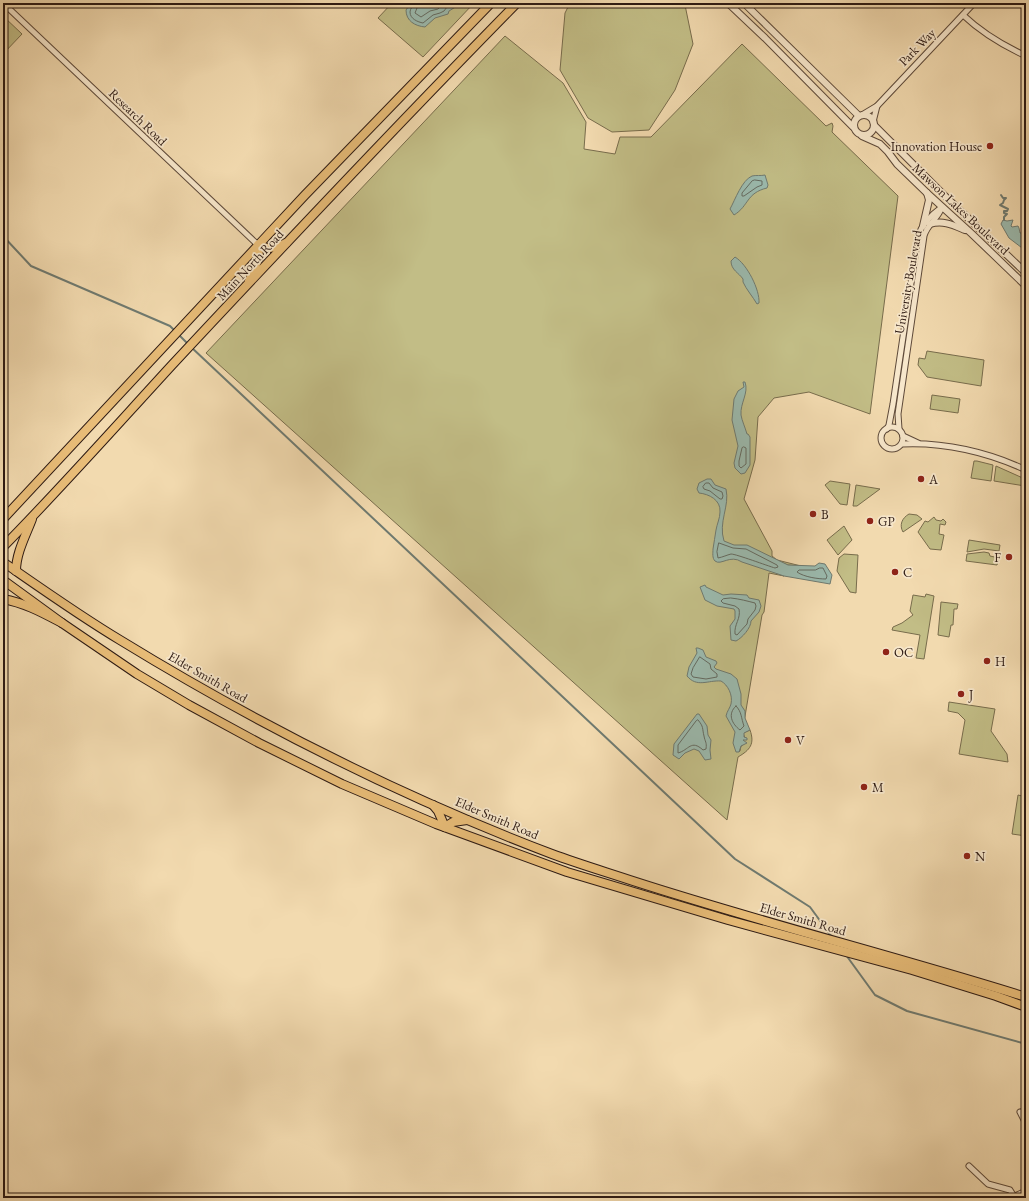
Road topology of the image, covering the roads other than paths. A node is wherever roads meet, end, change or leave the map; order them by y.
1 (3, 3) edge
2 (491, 3) edge
3 (517, 3) edge
4 (728, 3) edge
5 (744, 3) edge
6 (974, 3) edge
7 (963, 15) junction
8 (1026, 56) edge
9 (877, 106) junction
10 (861, 116) junction
11 (874, 124) junction
12 (854, 127) junction
13 (862, 136) junction
14 (927, 193) junction
15 (949, 200) junction
16 (942, 207) junction
17 (930, 224) junction
18 (923, 226) junction
19 (972, 234) junction
20 (288, 243) junction
21 (258, 245) junction
22 (1026, 273) edge
23 (248, 285) junction
24 (1026, 286) edge
25 (887, 429) junction
26 (899, 429) junction
27 (903, 436) junction
28 (902, 444) junction
29 (919, 444) junction
30 (1026, 470) edge
31 (33, 516) junction
32 (3, 519) edge
33 (3, 546) edge
34 (3, 562) edge
35 (16, 571) junction
36 (3, 580) edge
37 (3, 599) edge
38 (62, 623) junction
39 (432, 804) junction
40 (468, 820) junction
41 (445, 827) junction
42 (1026, 997) edge
43 (1026, 1007) edge
44 (1020, 1112) dead end
45 (1026, 1124) edge
46 (969, 1166) dead end
47 (1026, 1191) edge
48 (1015, 1197) edge

1 - 21 street, Research Road
2 - 21 main road, Main North Road
3 - 20 main road, Main North Road
4 - 12 street
5 - 10 street
6 - 7 street, Park Way
7 - 8 street
7 - 9 street, Park Way
9 - 10 street, Park Way
9 - 11 street, Park Way
10 - 11 street
10 - 12 street
11 - 13 street
11 - 15 street, Mawson Lakes Boulevard
12 - 13 street
13 - 14 street, Mawson Lakes Boulevard
14 - 16 street, Mawson Lakes Boulevard
14 - 18 street
15 - 16 street
15 - 22 street, Mawson Lakes Boulevard
16 - 17 street, University Boulevard
16 - 18 street, University Boulevard
16 - 19 street, Mawson Lakes Boulevard
17 - 19 street
17 - 26 street, University Boulevard
18 - 25 street, University Boulevard
19 - 24 street, Mawson Lakes Boulevard
20 - 21 main road
20 - 23 main road, Main North Road
21 - 23 main road
21 - 32 main road, Main North Road
23 - 31 main road, Main North Road
25 - 26 street
25 - 28 street
26 - 27 street
27 - 28 street
27 - 29 street
28 - 29 street
29 - 30 street
31 - 33 main road, Main North Road
31 - 35 main road
34 - 35 main road, Elder Smith Road
35 - 39 main road, Elder Smith Road
36 - 38 main road, Elder Smith Road
37 - 38 main road
38 - 41 main road, Elder Smith Road
39 - 40 main road, Elder Smith Road
39 - 41 main road
40 - 41 main road
40 - 42 main road, Elder Smith Road
41 - 43 main road, Elder Smith Road
44 - 45 street
46 - 48 street
47 - 48 street

